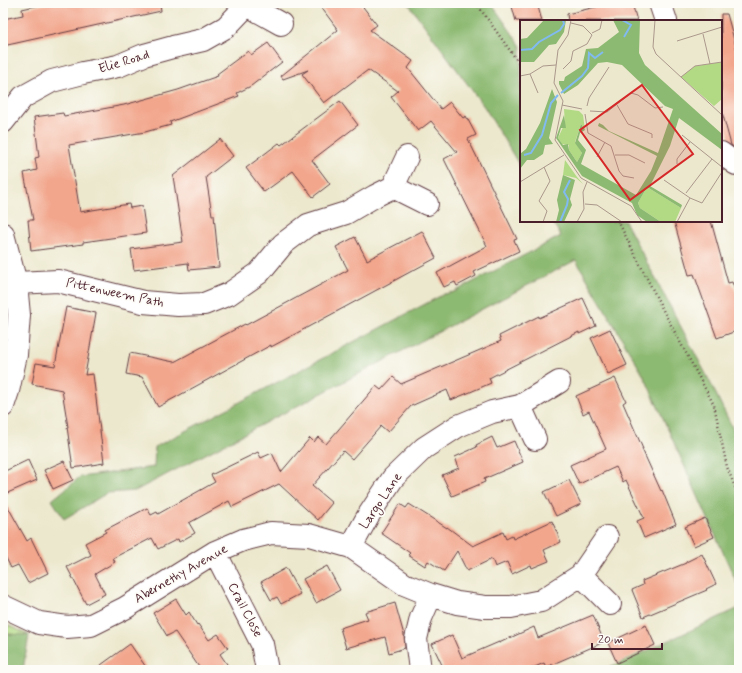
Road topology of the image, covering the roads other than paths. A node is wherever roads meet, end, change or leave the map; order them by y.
1 (660, 3) edge
2 (248, 4) edge
3 (666, 20) edge
4 (281, 24) dead end
5 (3, 122) edge
6 (408, 157) dead end
7 (393, 187) junction
8 (427, 204) dead end
9 (3, 234) edge
10 (16, 283) junction
11 (560, 382) dead end
12 (3, 406) edge
13 (520, 406) junction
14 (535, 439) dead end
15 (607, 537) dead end
16 (351, 547) junction
17 (215, 552) junction
18 (581, 575) junction
19 (431, 595) junction
20 (610, 604) dead end
21 (3, 606) edge
22 (267, 670) edge
23 (420, 670) edge

1 - 3 street
2 - 4 street, Elie Road
2 - 5 street, Elie Road
6 - 7 street
7 - 8 street
7 - 10 street, Pittenweem Path
9 - 10 street
10 - 12 street
11 - 13 street, Largo Lane
13 - 14 street
13 - 16 street, Largo Lane
15 - 18 street, Abernethy Avenue
16 - 17 street, Abernethy Avenue
16 - 19 street, Abernethy Avenue
17 - 21 street, Abernethy Avenue
17 - 22 street, Crail Close
18 - 19 street, Abernethy Avenue
18 - 20 street
19 - 23 street

